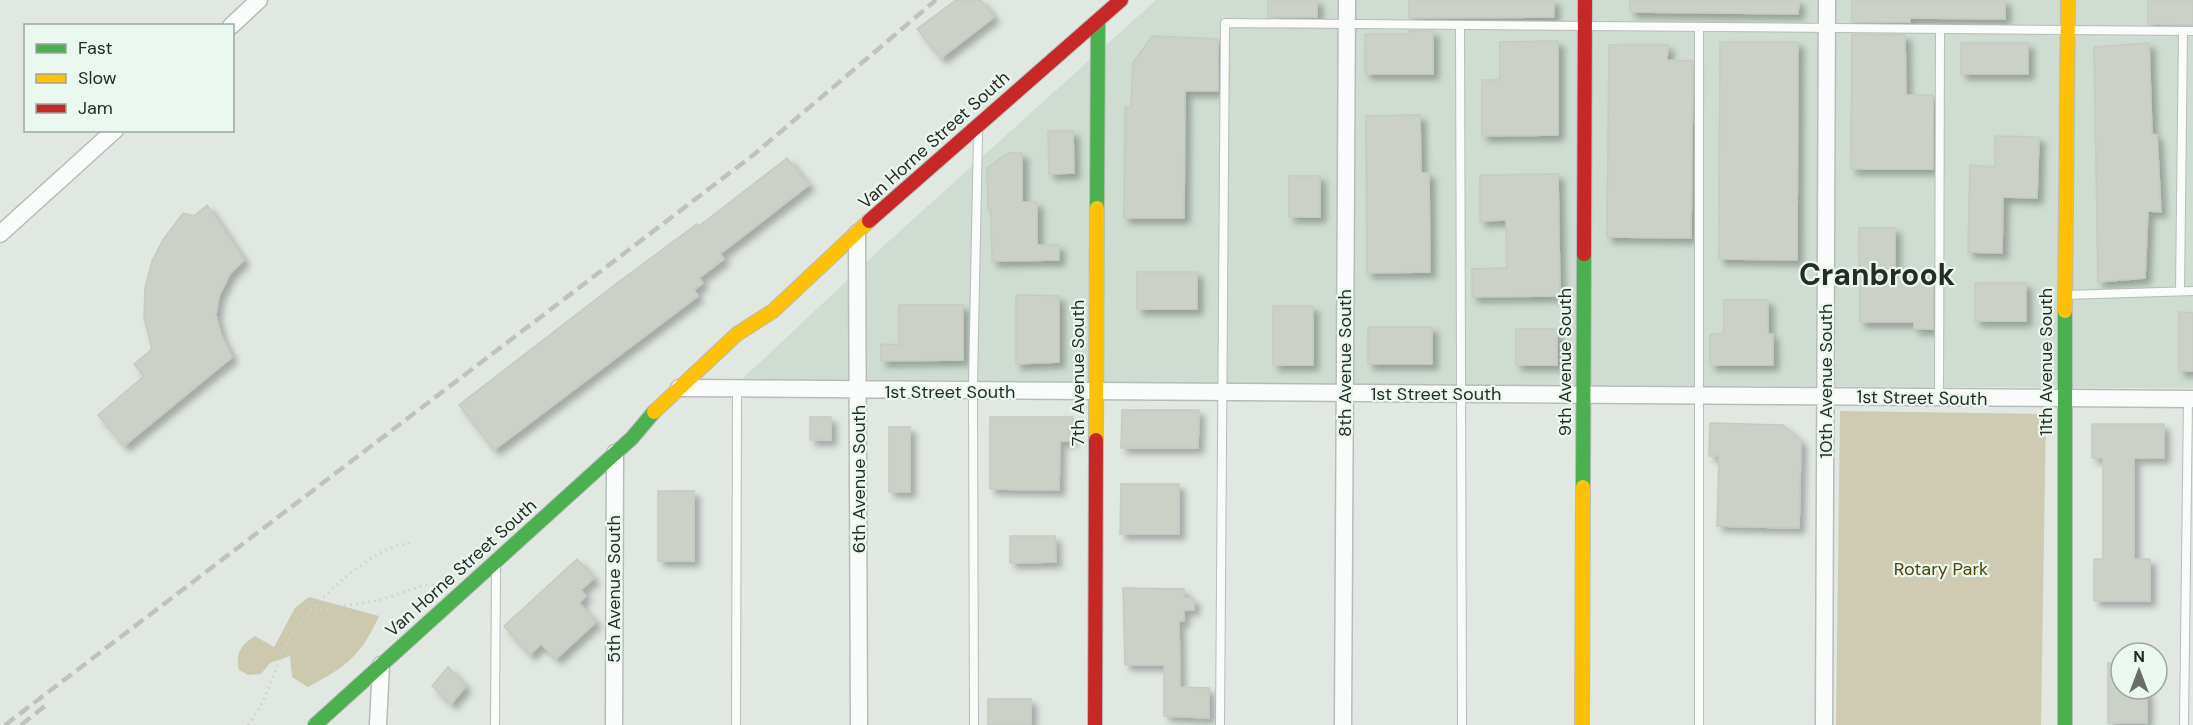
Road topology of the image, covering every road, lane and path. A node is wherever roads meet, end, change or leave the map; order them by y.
1 (259, 0) edge
2 (1121, 0) edge
3 (1347, 0) edge
4 (1585, 0) edge
5 (1827, 0) edge
6 (2068, 0) edge
7 (1098, 21) junction
8 (233, 24) edge
9 (1347, 24) junction
10 (1460, 25) junction
11 (1584, 26) junction
12 (1699, 27) junction
13 (1827, 28) junction
14 (1940, 28) junction
15 (2068, 30) junction
16 (2183, 31) junction
17 (2193, 31) edge
18 (978, 123) junction
19 (113, 132) edge
20 (857, 233) junction
21 (0, 234) edge
22 (2180, 291) junction
23 (2193, 291) edge
24 (2065, 295) junction
25 (774, 311) junction
26 (756, 339) dead end
27 (723, 372) dead end
28 (703, 389) junction
29 (737, 390) junction
30 (860, 391) junction
31 (973, 392) junction
32 (1096, 392) junction
33 (1222, 393) junction
34 (1345, 394) junction
35 (1461, 394) junction
36 (683, 395) junction
37 (1583, 395) junction
38 (1699, 396) junction
39 (1826, 397) junction
40 (1939, 398) junction
41 (2064, 399) junction
42 (2190, 399) edge
43 (674, 414) dead end
44 (632, 438) junction
45 (615, 453) junction
46 (413, 542) dead end
47 (496, 559) junction
48 (428, 584) dead end
49 (308, 612) junction
50 (381, 665) junction
51 (248, 725) edge
52 (315, 725) edge
53 (378, 725) edge
54 (495, 725) edge
55 (614, 725) edge
56 (736, 725) edge
57 (859, 725) edge
58 (974, 725) edge
59 (1095, 725) edge
60 (1220, 725) edge
61 (1343, 725) edge
62 (1461, 725) edge
63 (1582, 725) edge
64 (1699, 725) edge
65 (1824, 725) edge
66 (2065, 725) edge
67 (2184, 725) edge

1 - 8 street
2 - 7 main road, Van Horne Street South
3 - 9 street, 8th Avenue South
4 - 11 main road, 9th Avenue South
5 - 13 street, 10th Avenue South
6 - 15 main road, 11th Avenue South
7 - 18 main road, Van Horne Street South
7 - 32 main road, 7th Avenue South
9 - 10 lane
9 - 33 lane
9 - 34 street, 8th Avenue South
10 - 11 lane
10 - 35 lane
11 - 12 lane
11 - 37 main road, 9th Avenue South
12 - 13 lane
12 - 38 lane
13 - 14 lane
13 - 39 street, 10th Avenue South
14 - 15 lane
14 - 40 lane
15 - 16 lane
15 - 24 main road, 11th Avenue South
16 - 17 lane
16 - 22 lane
18 - 20 main road, Van Horne Street South
18 - 31 lane
19 - 21 street
20 - 25 main road, Van Horne Street South
20 - 30 street, 6th Avenue South
22 - 23 lane
22 - 24 lane
24 - 41 main road, 11th Avenue South
25 - 26 main road, Van Horne Street South
25 - 36 main road, Van Horne Street South
27 - 28 main road
28 - 29 street, 1st Street South
28 - 36 street, 1st Street South
29 - 30 street, 1st Street South
29 - 56 lane
30 - 31 street, 1st Street South
30 - 57 street, 6th Avenue South
31 - 32 street, 1st Street South
31 - 58 lane
32 - 33 street, 1st Street South
32 - 59 main road, 7th Avenue South
33 - 34 street, 1st Street South
33 - 60 lane
34 - 35 street, 1st Street South
34 - 61 street, 8th Avenue South
35 - 37 street, 1st Street South
35 - 62 lane
36 - 44 main road, Van Horne Street South
37 - 38 street, 1st Street South
37 - 63 main road, 9th Avenue South
38 - 39 street, 1st Street South
38 - 64 lane
39 - 40 street, 1st Street South
39 - 65 street, 10th Avenue South
40 - 41 street, 1st Street South
41 - 42 street, 1st Street South
41 - 66 main road, 11th Avenue South
42 - 67 lane
43 - 44 main road, Van Horne Street South
44 - 45 main road, Van Horne Street South
45 - 47 main road, Van Horne Street South
45 - 55 street, 5th Avenue South
46 - 49 path
47 - 50 main road, Van Horne Street South
47 - 54 lane
48 - 49 path
49 - 51 path
50 - 52 main road, Van Horne Street South
50 - 53 street

